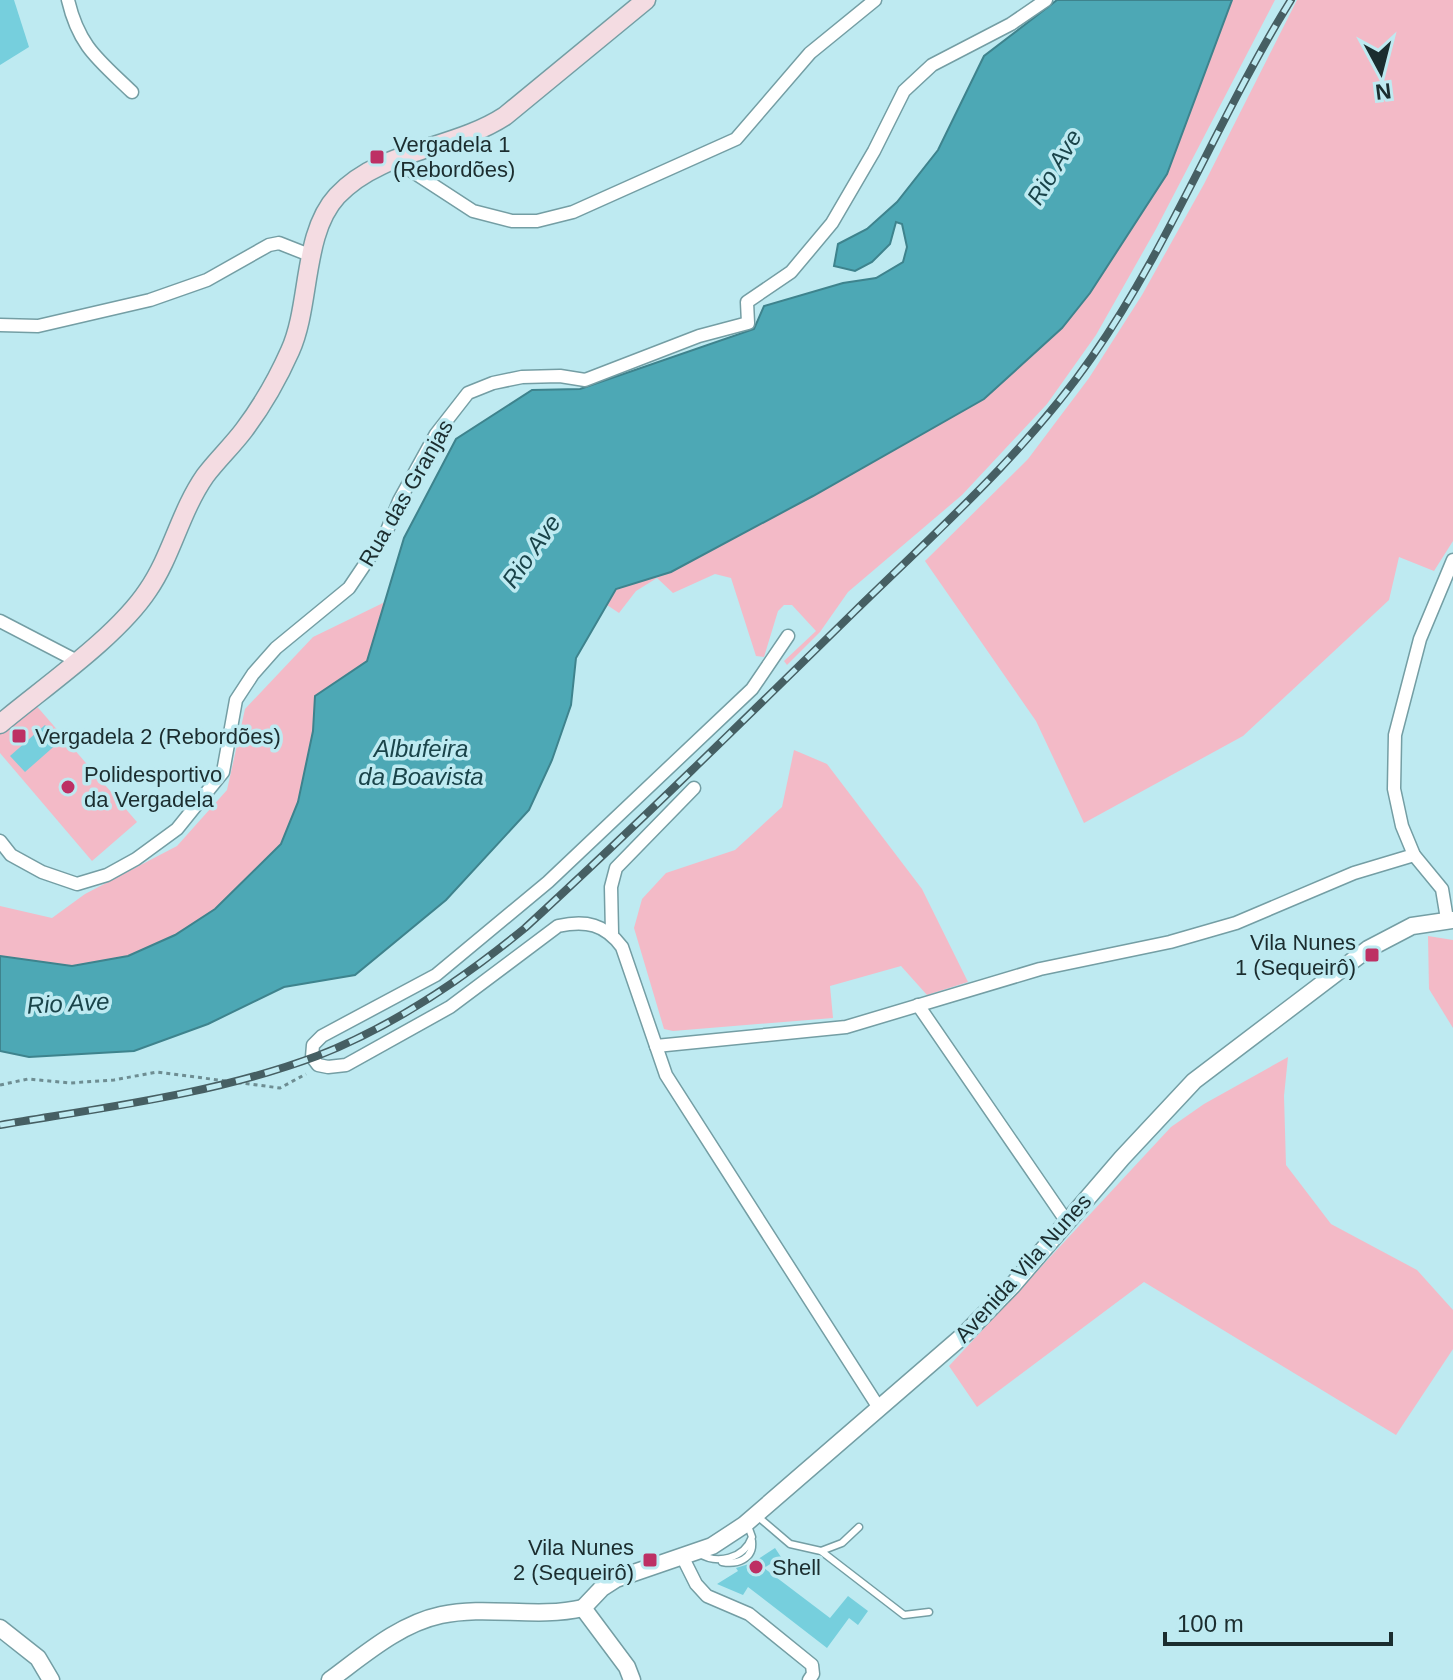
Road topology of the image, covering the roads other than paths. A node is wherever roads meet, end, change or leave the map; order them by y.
1 (68, 0) edge
2 (646, 0) edge
3 (875, 0) edge
4 (1046, 0) edge
5 (132, 92) dead end
6 (401, 157) junction
7 (312, 256) junction
8 (0, 325) edge
9 (1453, 560) edge
10 (0, 621) edge
11 (788, 636) dead end
12 (77, 661) junction
13 (0, 724) edge
14 (694, 788) dead end
15 (0, 841) edge
16 (1414, 855) junction
17 (1451, 917) edge
18 (612, 933) junction
19 (918, 1005) junction
20 (656, 1046) junction
21 (1067, 1222) junction
22 (879, 1408) junction
23 (752, 1525) junction
24 (859, 1527) dead end
25 (821, 1551) junction
26 (689, 1554) junction
27 (583, 1608) junction
28 (929, 1612) dead end
29 (0, 1628) edge
30 (51, 1680) edge
31 (330, 1680) edge
32 (632, 1680) edge
33 (809, 1680) edge

1 - 5 street
2 - 6 main road
3 - 6 street
4 - 15 street, Rua das Granjas
6 - 7 main road
7 - 8 street
7 - 12 main road
9 - 16 street
10 - 12 street
11 - 18 street
12 - 13 main road
14 - 18 street
16 - 17 street
16 - 19 street
17 - 21 street, Avenida Vila Nunes
18 - 20 street
19 - 20 street
19 - 21 street
20 - 22 street
21 - 22 street, Avenida Vila Nunes
22 - 23 street, Avenida Vila Nunes
23 - 25 lane
23 - 26 street, Avenida Vila Nunes
23 - 26 lane
24 - 25 lane
25 - 28 lane
26 - 27 street, Avenida Vila Nunes
26 - 33 street
27 - 31 street
27 - 32 street
29 - 30 street

